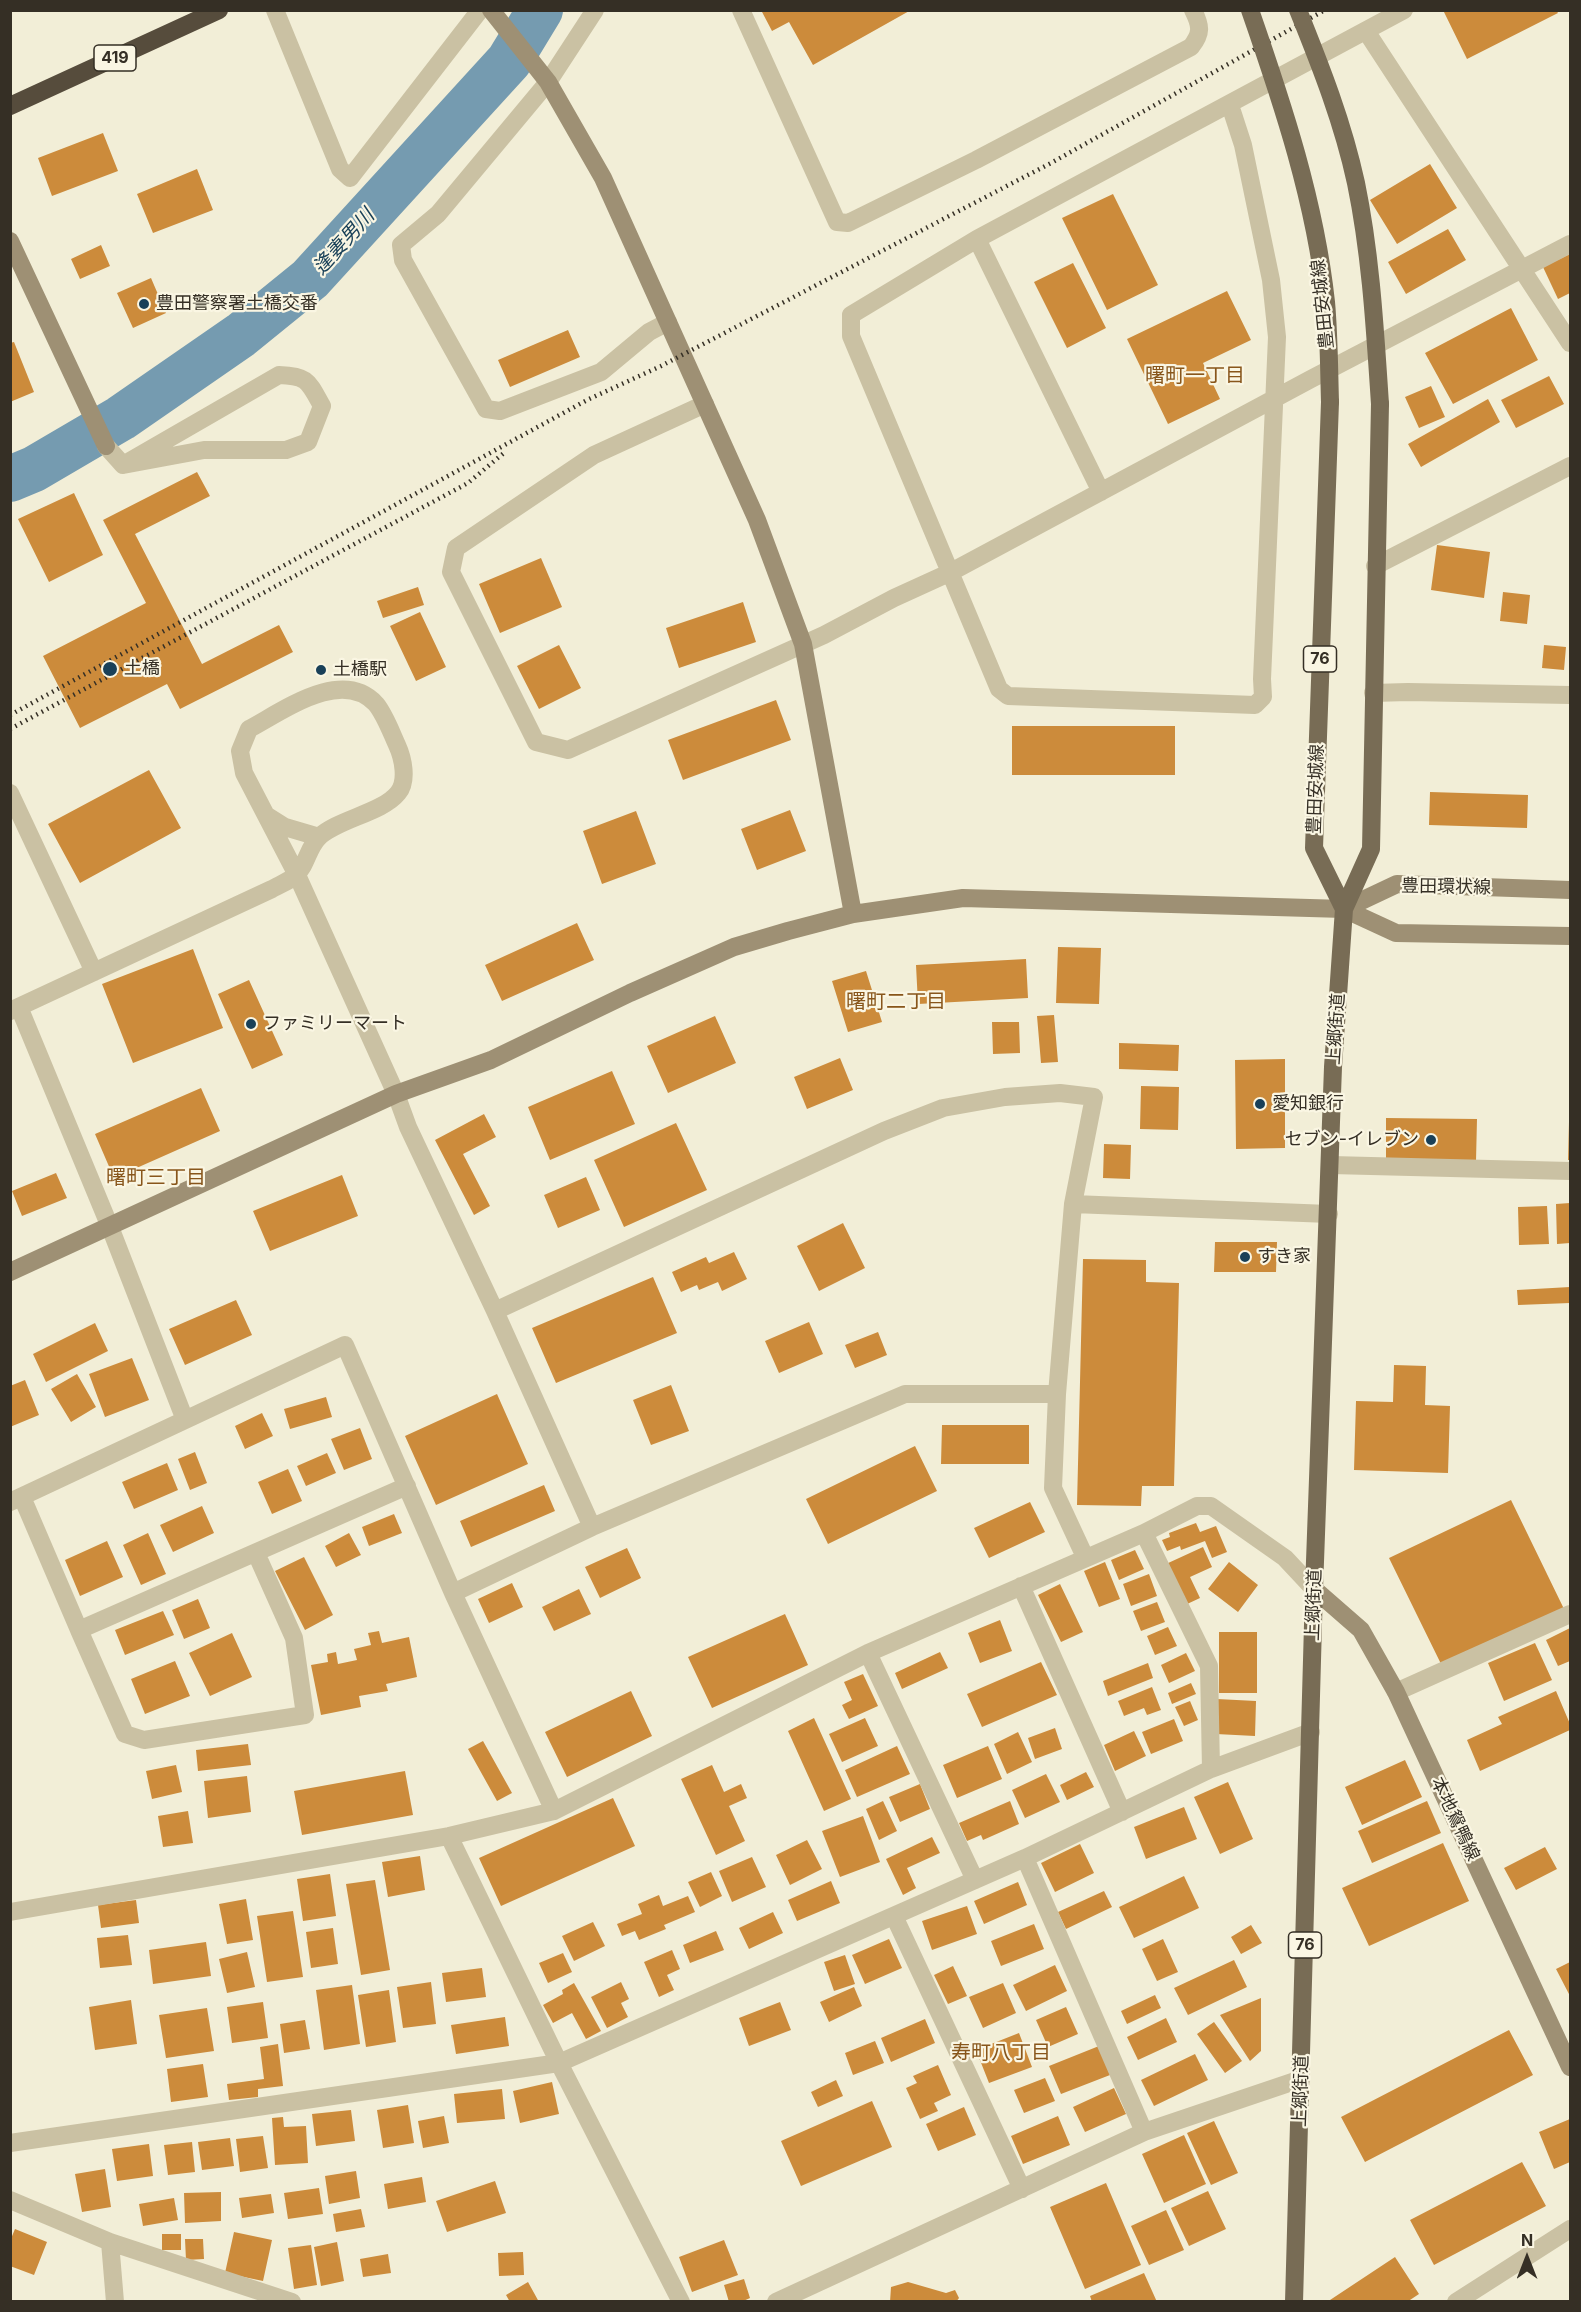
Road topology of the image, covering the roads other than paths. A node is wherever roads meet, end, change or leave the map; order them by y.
1 (219, 10) edge
2 (275, 10) edge
3 (595, 10) edge
4 (741, 10) edge
5 (1193, 10) edge
6 (1250, 10) edge
7 (1298, 10) edge
8 (1404, 10) edge
9 (489, 12) edge
10 (1366, 31) junction
11 (548, 82) junction
12 (1230, 105) junction
13 (10, 106) edge
14 (977, 239) junction
15 (10, 241) edge
16 (1570, 244) edge
17 (1523, 269) junction
18 (668, 322) junction
19 (1570, 343) edge
20 (1275, 398) junction
21 (705, 404) junction
22 (123, 465) junction
23 (1570, 466) edge
24 (1101, 492) junction
25 (1376, 566) junction
26 (951, 572) junction
27 (803, 644) junction
28 (1373, 693) junction
29 (1570, 695) edge
30 (10, 793) edge
31 (266, 814) junction
32 (319, 837) junction
33 (297, 875) junction
34 (1570, 890) edge
35 (1344, 909) junction
36 (853, 914) junction
37 (1570, 936) edge
38 (94, 972) junction
39 (15, 1009) edge
40 (396, 1094) junction
41 (1331, 1165) junction
42 (1570, 1172) edge
43 (1073, 1204) junction
44 (1329, 1214) junction
45 (110, 1227) junction
46 (10, 1272) edge
47 (495, 1311) junction
48 (1057, 1394) junction
49 (185, 1420) junction
50 (407, 1486) junction
51 (16, 1499) edge
52 (592, 1527) junction
53 (1144, 1533) junction
54 (256, 1553) junction
55 (1085, 1557) junction
56 (1021, 1586) junction
57 (1314, 1589) junction
58 (453, 1593) junction
59 (1570, 1614) edge
60 (79, 1630) junction
61 (868, 1653) junction
62 (1396, 1692) junction
63 (1311, 1732) junction
64 (1211, 1769) junction
65 (554, 1811) junction
66 (1122, 1812) junction
67 (448, 1836) junction
68 (1025, 1858) junction
69 (975, 1880) junction
70 (10, 1912) edge
71 (894, 1916) junction
72 (559, 2063) junction
73 (1570, 2067) edge
74 (1301, 2079) junction
75 (1144, 2132) junction
76 (10, 2144) edge
77 (1022, 2189) junction
78 (10, 2200) edge
79 (1570, 2229) edge
80 (110, 2242) junction
81 (115, 2301) edge
82 (292, 2301) edge
83 (681, 2301) edge
84 (776, 2301) edge
85 (1294, 2301) edge
86 (1456, 2301) edge

1 - 13 highway, 419
2 - 9 street
3 - 11 street
4 - 5 street
6 - 35 main road, 豊田安城線 / 76, bridge
7 - 25 main road, 76, bridge
8 - 10 street
9 - 11 street
10 - 12 street
10 - 17 street
11 - 18 street
11 - 18 street
12 - 14 street
12 - 20 street
14 - 24 street
14 - 26 street
15 - 22 street
16 - 17 street
17 - 19 street
17 - 20 street
18 - 21 street
20 - 24 street
20 - 26 street
21 - 27 street
21 - 27 street
22 - 22 street
23 - 25 street
24 - 26 street
25 - 28 main road, 76
26 - 27 street
27 - 36 street
28 - 29 street
28 - 35 main road, 76
30 - 38 street
31 - 32 street
31 - 32 street
31 - 33 street
32 - 33 street
33 - 38 street
33 - 40 street
34 - 35 street, 豊田環状線
35 - 36 street
35 - 37 street
35 - 41 main road, 上郷街道 / 76
36 - 40 street
38 - 39 street
39 - 45 street
40 - 45 street
40 - 47 street
41 - 42 street
41 - 44 main road, 上郷街道 / 76
43 - 44 street
43 - 47 street
43 - 48 street
44 - 57 main road, 上郷街道 / 76
45 - 46 street
45 - 49 street
47 - 52 street
48 - 52 street
48 - 55 street
49 - 50 street
49 - 51 street
50 - 54 street
50 - 58 street
51 - 60 street
52 - 58 street
53 - 55 street
53 - 57 street
53 - 64 street
54 - 60 street
54 - 60 street
55 - 56 street
56 - 61 street
56 - 66 street
57 - 62 street, 本地鴛鴨線
57 - 63 main road, 上郷街道 / 76
58 - 65 street
59 - 62 street
61 - 65 street
61 - 69 street
62 - 73 street, 本地鴛鴨線
63 - 64 street
63 - 74 main road, 上郷街道 / 76
64 - 66 street
65 - 67 street
66 - 68 street
67 - 70 street
67 - 72 street
68 - 69 street
68 - 75 street
69 - 71 street
71 - 72 street
71 - 77 street
72 - 76 street
72 - 83 street
74 - 75 street
74 - 85 main road, 上郷街道 / 76
75 - 77 street
77 - 84 street
78 - 80 street
79 - 86 street
80 - 81 street
80 - 82 street

